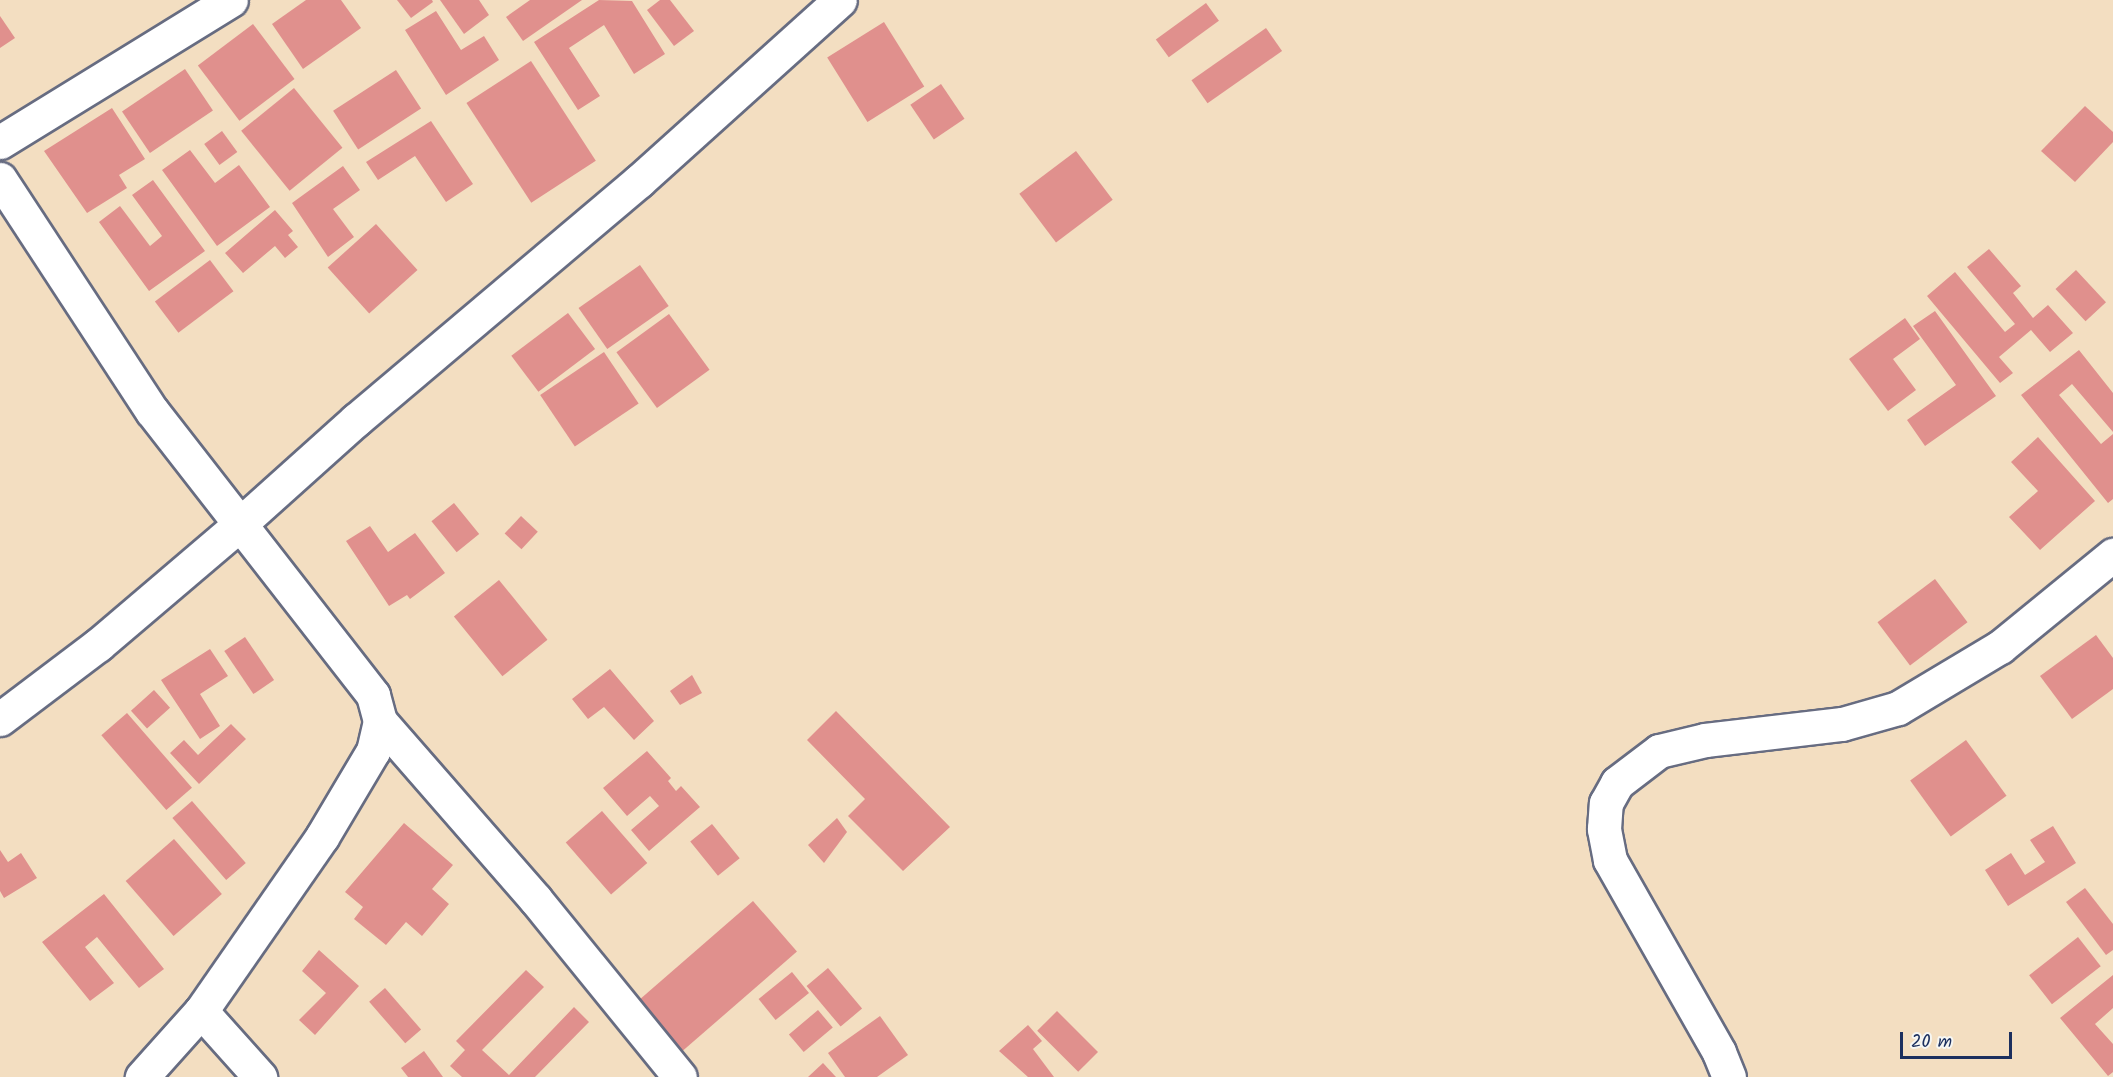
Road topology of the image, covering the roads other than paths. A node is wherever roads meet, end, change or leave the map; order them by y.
1 (231, 0) edge
2 (840, 0) edge
3 (0, 142) edge
4 (4, 196) edge
5 (240, 524) junction
6 (2113, 555) edge
7 (0, 719) edge
8 (380, 721) junction
9 (201, 1011) junction
10 (142, 1077) edge
11 (260, 1077) edge
12 (680, 1077) edge
13 (1729, 1077) edge

1 - 3 street
2 - 5 street
4 - 5 street
5 - 7 street
5 - 8 street
6 - 13 street
8 - 9 street
8 - 12 street
9 - 10 street
9 - 11 street

